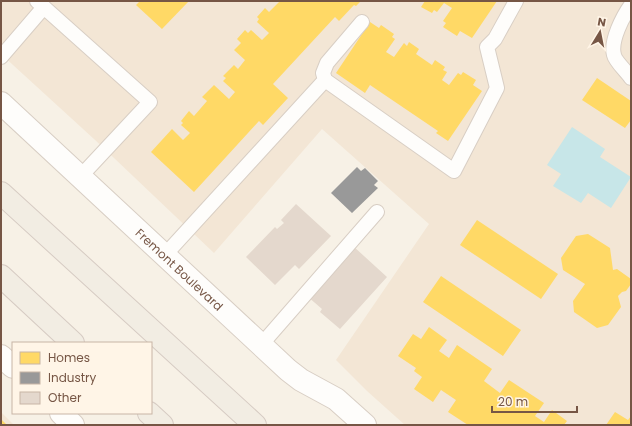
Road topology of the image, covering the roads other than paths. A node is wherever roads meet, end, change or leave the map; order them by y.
1 (516, 1) edge
2 (41, 4) edge
3 (631, 5) edge
4 (362, 22) dead end
5 (1, 56) edge
6 (631, 78) edge
7 (325, 80) junction
8 (1, 103) edge
9 (80, 177) junction
10 (1, 193) edge
11 (377, 212) dead end
12 (164, 256) junction
13 (1, 276) edge
14 (72, 342) edge
15 (261, 346) junction
16 (1, 356) edge
17 (12, 366) edge
18 (62, 414) edge
19 (150, 414) edge
20 (74, 425) edge
21 (162, 425) edge
22 (255, 425) edge
23 (365, 425) edge

1 - 7 lane
2 - 5 lane
2 - 9 lane
3 - 6 lane
4 - 7 lane
7 - 12 lane
8 - 9 street, Fremont Boulevard
9 - 12 street, Fremont Boulevard
10 - 22 main road
11 - 15 lane
12 - 15 street, Fremont Boulevard
13 - 14 main road
15 - 23 street, Fremont Boulevard
16 - 17 street
18 - 20 street
19 - 21 main road

